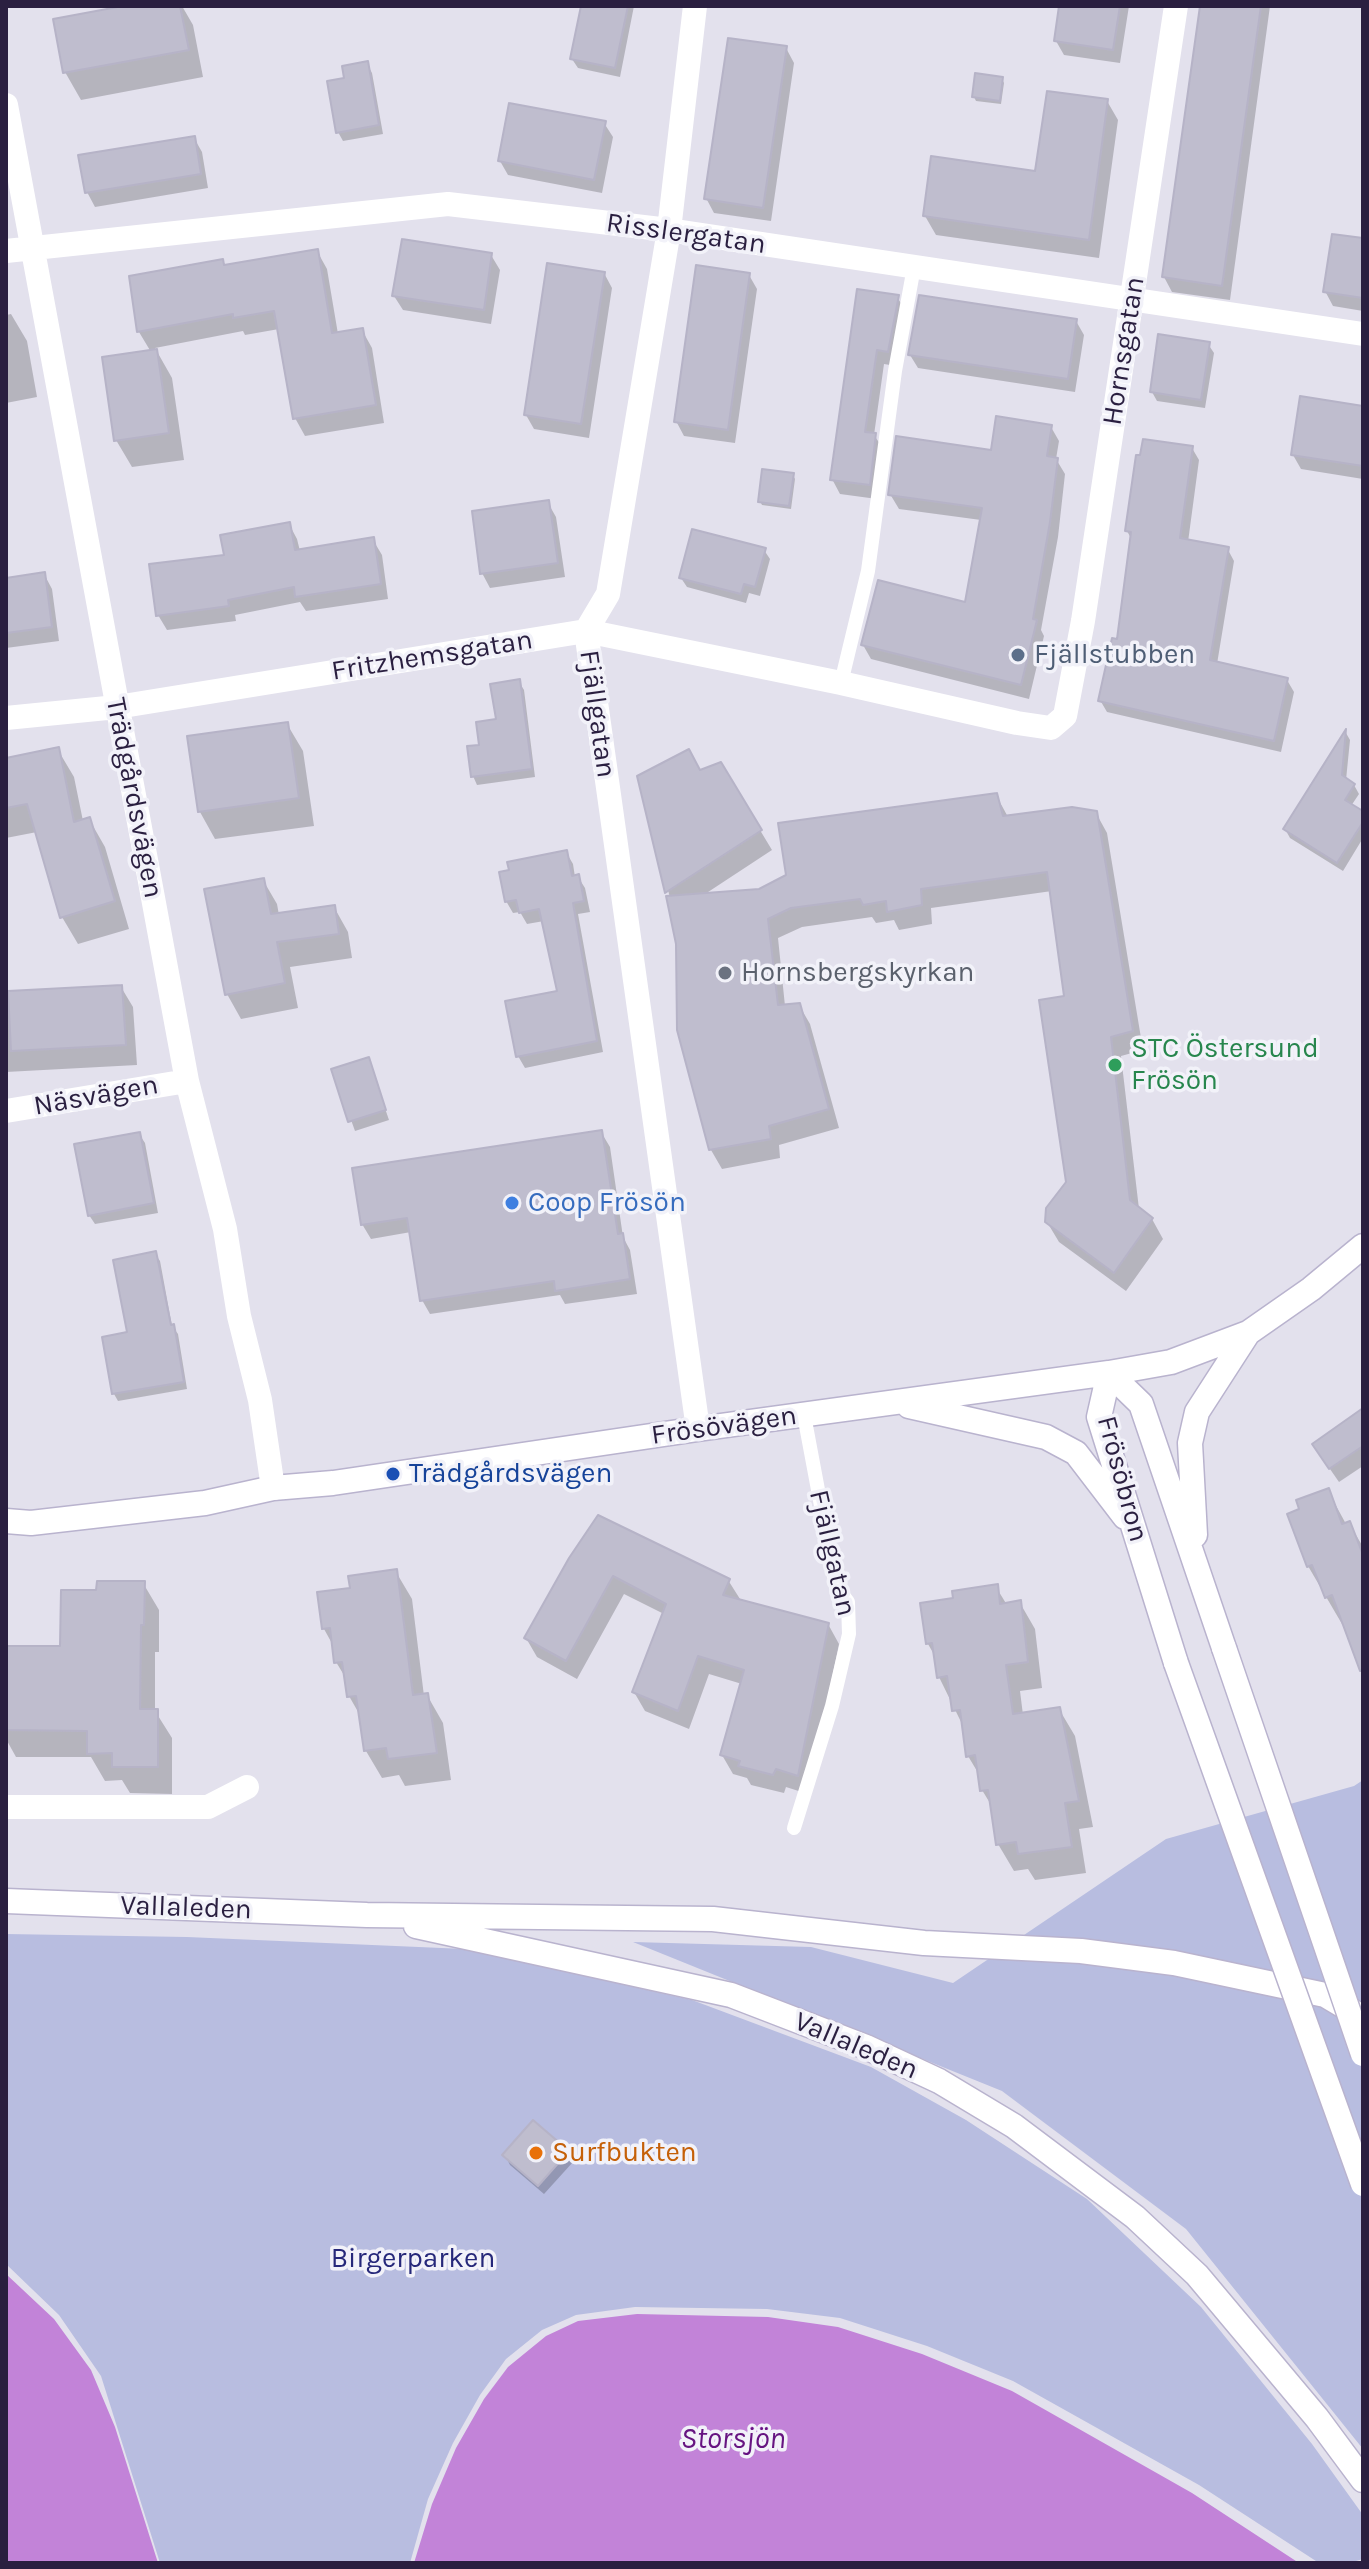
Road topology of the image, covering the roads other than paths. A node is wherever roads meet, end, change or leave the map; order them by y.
1 (695, 6) edge
2 (1176, 6) edge
3 (6, 105) edge
4 (669, 230) junction
5 (32, 248) junction
6 (6, 251) edge
7 (914, 267) junction
8 (1132, 299) junction
9 (1363, 334) edge
10 (586, 631) junction
11 (841, 683) junction
12 (1069, 696) joint
13 (117, 707) junction
14 (6, 718) edge
15 (187, 1081) junction
16 (6, 1111) edge
17 (1363, 1246) edge
18 (1248, 1333) junction
19 (1109, 1373) junction
20 (890, 1403) junction
21 (804, 1415) junction
22 (698, 1429) junction
23 (273, 1488) junction
24 (6, 1521) edge
25 (1134, 1528) junction
26 (1196, 1566) junction
27 (247, 1787) dead end
28 (6, 1807) edge
29 (794, 1828) dead end
30 (6, 1901) edge
31 (367, 1915) junction
32 (1363, 2017) edge
33 (1363, 2054) edge
34 (1363, 2184) edge
35 (1363, 2480) edge

1 - 4 street, Fjällgatan
2 - 8 street, Hornsgatan
3 - 5 street, Trädgårdsvägen
4 - 5 street, Risslergatan
4 - 7 street, Risslergatan
4 - 10 street, Fjällgatan
5 - 6 street, Risslergatan
5 - 13 street, Trädgårdsvägen
7 - 8 street, Risslergatan
7 - 11 lane
8 - 9 street, Risslergatan
8 - 12 street, Hornsgatan
10 - 11 street, Fritzhemsgatan
10 - 13 street, Fritzhemsgatan
10 - 22 street, Fjällgatan
11 - 12 street, Fritzhemsgatan
13 - 14 street, Fritzhemsgatan
13 - 15 street, Trädgårdsvägen
15 - 16 street, Näsvägen
15 - 23 street, Trädgårdsvägen
17 - 18 street
18 - 19 street, Frösövägen
18 - 26 street
19 - 20 street, Frösövägen
19 - 25 street, Frösöbron
19 - 26 street, Frösöbron
20 - 21 street, Frösövägen
20 - 25 street
21 - 22 street, Frösövägen
21 - 29 lane, Fjällgatan
22 - 23 street, Frösövägen
23 - 24 street, Frösövägen
25 - 34 street, Frösöbron, bridge
26 - 33 street, Frösöbron, bridge
27 - 28 street
30 - 31 street, Vallaleden
31 - 32 street, Vallaleden
31 - 35 street, Vallaleden

